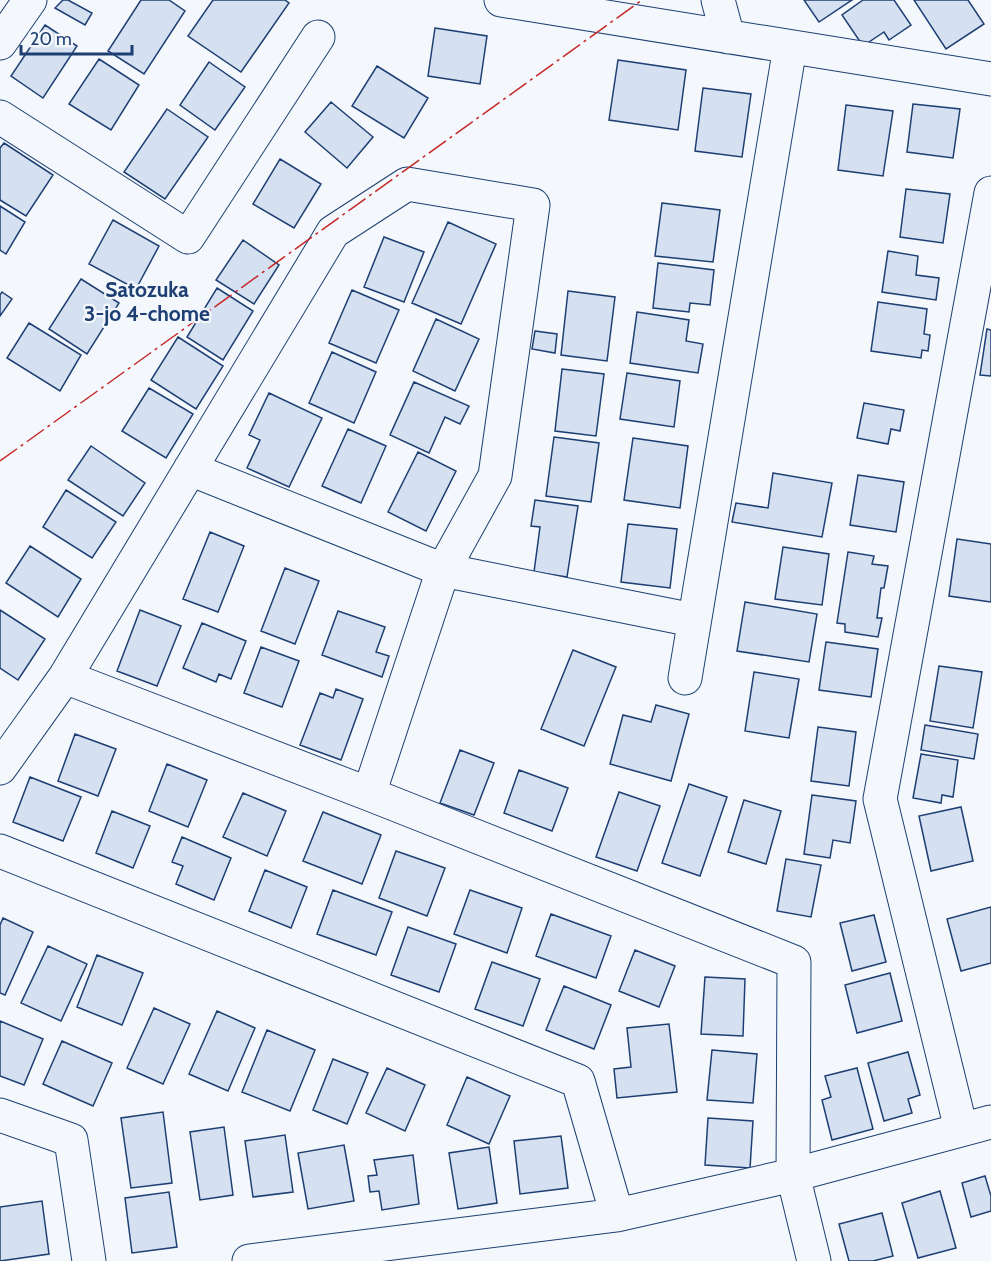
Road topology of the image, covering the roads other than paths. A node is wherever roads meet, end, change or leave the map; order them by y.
1 (30, 0) edge
2 (501, 0) edge
3 (718, 0) edge
4 (318, 37) dead end
5 (728, 37) junction
6 (0, 43) edge
7 (790, 47) junction
8 (991, 79) edge
9 (0, 117) edge
10 (991, 193) edge
11 (190, 469) junction
12 (443, 570) junction
13 (693, 621) junction
14 (65, 678) junction
15 (685, 678) dead end
16 (0, 768) edge
17 (369, 794) junction
18 (0, 851) edge
19 (0, 1114) edge
20 (976, 1125) edge
21 (794, 1175) junction
22 (616, 1215) junction
23 (89, 1261) edge
24 (249, 1261) edge
25 (814, 1261) edge

1 - 6 street
2 - 5 street
3 - 5 street
4 - 9 street
5 - 7 street
7 - 8 street
7 - 13 street
10 - 20 street
11 - 12 street
11 - 12 street
11 - 14 street
12 - 13 street
12 - 17 street
13 - 15 street
14 - 16 street
14 - 17 street
17 - 21 street
18 - 22 street
19 - 23 street
20 - 21 street
21 - 22 street
21 - 25 street
22 - 24 street

